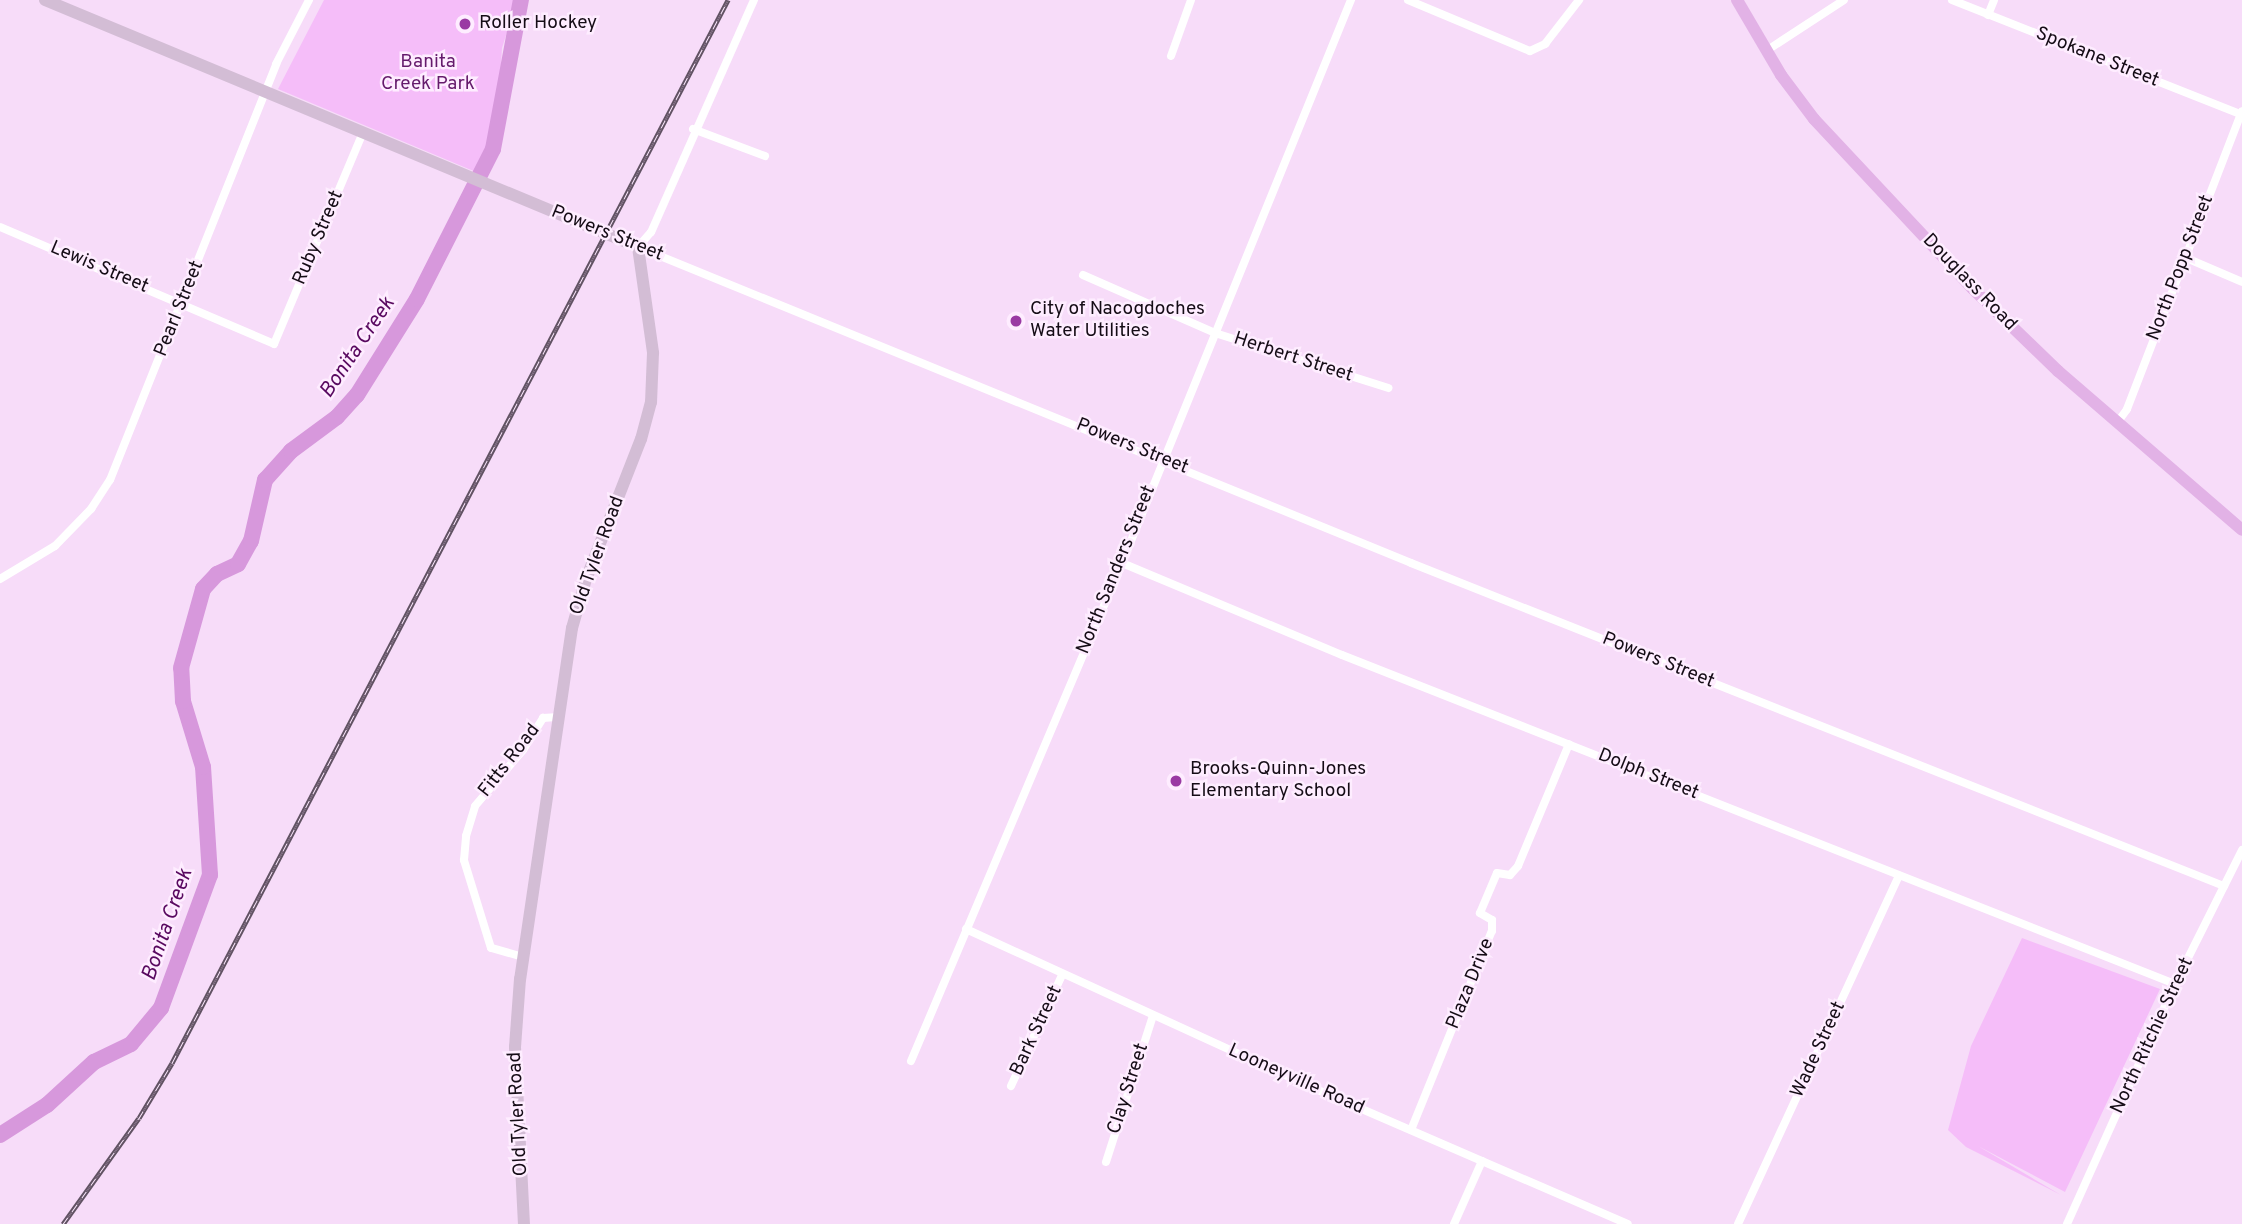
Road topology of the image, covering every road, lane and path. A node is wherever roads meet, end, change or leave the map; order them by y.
1 (44, 0) edge
2 (309, 0) edge
3 (754, 0) edge
4 (1191, 0) edge
5 (1351, 0) edge
6 (1408, 0) edge
7 (1579, 0) edge
8 (1737, 0) edge
9 (1844, 0) edge
10 (1952, 0) edge
11 (1994, 0) edge
12 (1989, 15) junction
13 (1766, 51) junction
14 (1171, 56) dead end
15 (266, 92) junction
16 (2242, 114) edge
17 (693, 129) junction
18 (363, 132) junction
19 (765, 156) dead end
20 (0, 227) edge
21 (638, 247) junction
22 (2184, 257) junction
23 (1083, 275) dead end
24 (2242, 282) edge
25 (183, 304) junction
26 (1215, 334) junction
27 (274, 344) joint
28 (1388, 388) dead end
29 (2117, 423) junction
30 (1162, 459) junction
31 (2242, 530) edge
32 (1122, 563) junction
33 (0, 579) edge
34 (559, 717) junction
35 (1569, 744) junction
36 (2242, 850) edge
37 (1899, 875) junction
38 (2224, 886) junction
39 (966, 929) junction
40 (523, 957) junction
41 (1062, 975) junction
42 (2175, 984) junction
43 (1153, 1016) junction
44 (911, 1061) dead end
45 (1011, 1086) dead end
46 (1411, 1130) junction
47 (1482, 1161) junction
48 (1106, 1162) dead end
49 (523, 1224) edge
50 (1454, 1224) edge
51 (1628, 1224) edge
52 (1738, 1224) edge
53 (2067, 1224) edge

1 - 15 street, Powers Street
2 - 15 street, Pearl Street
3 - 17 street
4 - 14 street
5 - 26 street, North Sanders Street
6 - 7 street
8 - 13 main road, Douglass Road
9 - 13 street
10 - 12 street, Spokane Street
11 - 12 street
12 - 16 street, Spokane Street
13 - 29 main road, Douglass Road
15 - 18 street, Powers Street
15 - 25 street, Pearl Street
16 - 22 street, North Popp Street
17 - 19 street
17 - 21 street
18 - 21 street, Powers Street
18 - 27 street, Ruby Street
20 - 25 street, Lewis Street
21 - 30 street, Powers Street
21 - 34 street, Old Tyler Road
22 - 24 street
22 - 29 street, North Popp Street
23 - 26 street, Herbert Street
25 - 27 street, Lewis Street
25 - 33 street, Pearl Street
26 - 28 street, Herbert Street
26 - 30 street, North Sanders Street
29 - 31 main road, Douglass Road
30 - 32 street, North Sanders Street
30 - 38 street, Powers Street
32 - 35 street, Dolph Street
32 - 39 street, North Sanders Street
34 - 40 street, Old Tyler Road
34 - 40 street, Fitts Road
35 - 37 street, Dolph Street
35 - 46 street, Plaza Drive
36 - 38 street, North Ritchie Street
37 - 42 street, Dolph Street
37 - 52 street, Wade Street
38 - 42 street, North Ritchie Street
39 - 41 street, Looneyville Road
39 - 44 street, North Sanders Street
40 - 49 street, Old Tyler Road
41 - 43 street, Looneyville Road
41 - 45 street, Bark Street
42 - 53 street, North Ritchie Street
43 - 46 street, Looneyville Road
43 - 48 street, Clay Street
46 - 47 street, Looneyville Road
47 - 50 street
47 - 51 street, Looneyville Road

